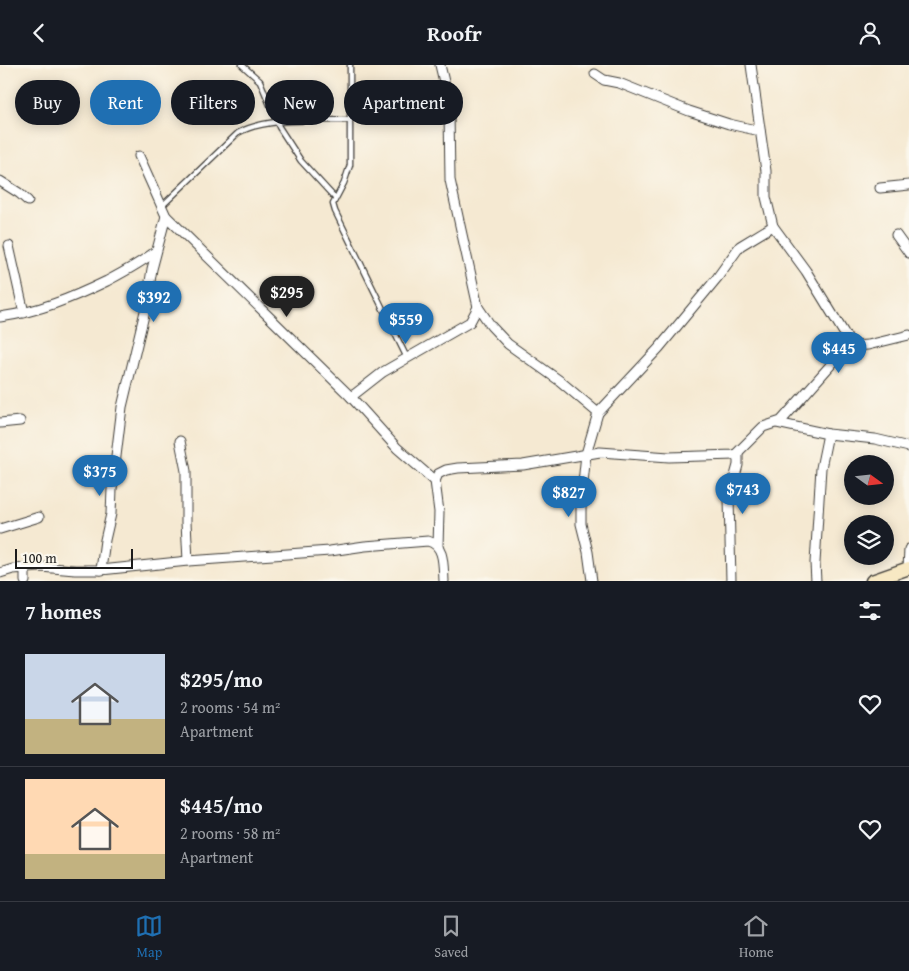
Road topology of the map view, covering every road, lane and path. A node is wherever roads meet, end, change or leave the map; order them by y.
1 (242, 65) edge
2 (350, 65) edge
3 (440, 65) edge
4 (751, 65) edge
5 (595, 74) dead end
6 (350, 80) edge
7 (265, 93) edge
8 (265, 125) edge
9 (279, 125) edge
10 (350, 125) edge
11 (760, 131) junction
12 (139, 156) dead end
13 (0, 181) edge
14 (909, 185) edge
15 (880, 188) dead end
16 (335, 198) junction
17 (28, 201) dead end
18 (162, 207) junction
19 (166, 216) junction
20 (773, 226) junction
21 (896, 235) dead end
22 (9, 246) dead end
23 (156, 251) junction
24 (909, 253) edge
25 (478, 307) junction
26 (24, 313) junction
27 (0, 317) edge
28 (471, 321) junction
29 (488, 322) junction
30 (909, 335) edge
31 (852, 346) junction
32 (407, 358) junction
33 (351, 397) junction
34 (598, 413) junction
35 (20, 421) dead end
36 (0, 423) edge
37 (777, 423) junction
38 (828, 435) junction
39 (180, 441) dead end
40 (909, 447) edge
41 (738, 453) junction
42 (586, 454) junction
43 (435, 481) junction
44 (39, 517) dead end
45 (0, 529) edge
46 (438, 546) junction
47 (909, 549) edge
48 (188, 561) junction
49 (25, 568) junction
50 (909, 568) edge
51 (101, 570) junction
52 (0, 573) edge
53 (25, 581) edge
54 (444, 581) edge
55 (592, 581) edge
56 (731, 581) edge
57 (816, 581) edge
58 (872, 581) edge

1 - 7 lane
2 - 6 lane
3 - 25 street
4 - 11 street
5 - 11 street
8 - 18 lane
9 - 16 lane
10 - 16 lane
11 - 20 street
12 - 18 street
13 - 17 street
14 - 15 street
16 - 32 lane
18 - 19 street
19 - 23 street
19 - 33 street
20 - 31 street
20 - 34 street
21 - 24 street
22 - 26 street
23 - 26 street
23 - 51 street
25 - 28 street
25 - 29 street
26 - 27 street
28 - 29 street
28 - 32 street
29 - 34 street
30 - 31 street
31 - 37 street
32 - 33 street
33 - 43 street
34 - 42 street
35 - 36 street
37 - 38 street
37 - 41 street
38 - 40 street
38 - 57 street
39 - 48 street
41 - 42 street
41 - 56 street
42 - 43 street
42 - 55 street
43 - 46 street
44 - 45 street
46 - 48 street
46 - 54 street
47 - 50 street
48 - 51 street
49 - 51 street
49 - 52 street
49 - 53 street
50 - 58 main road

